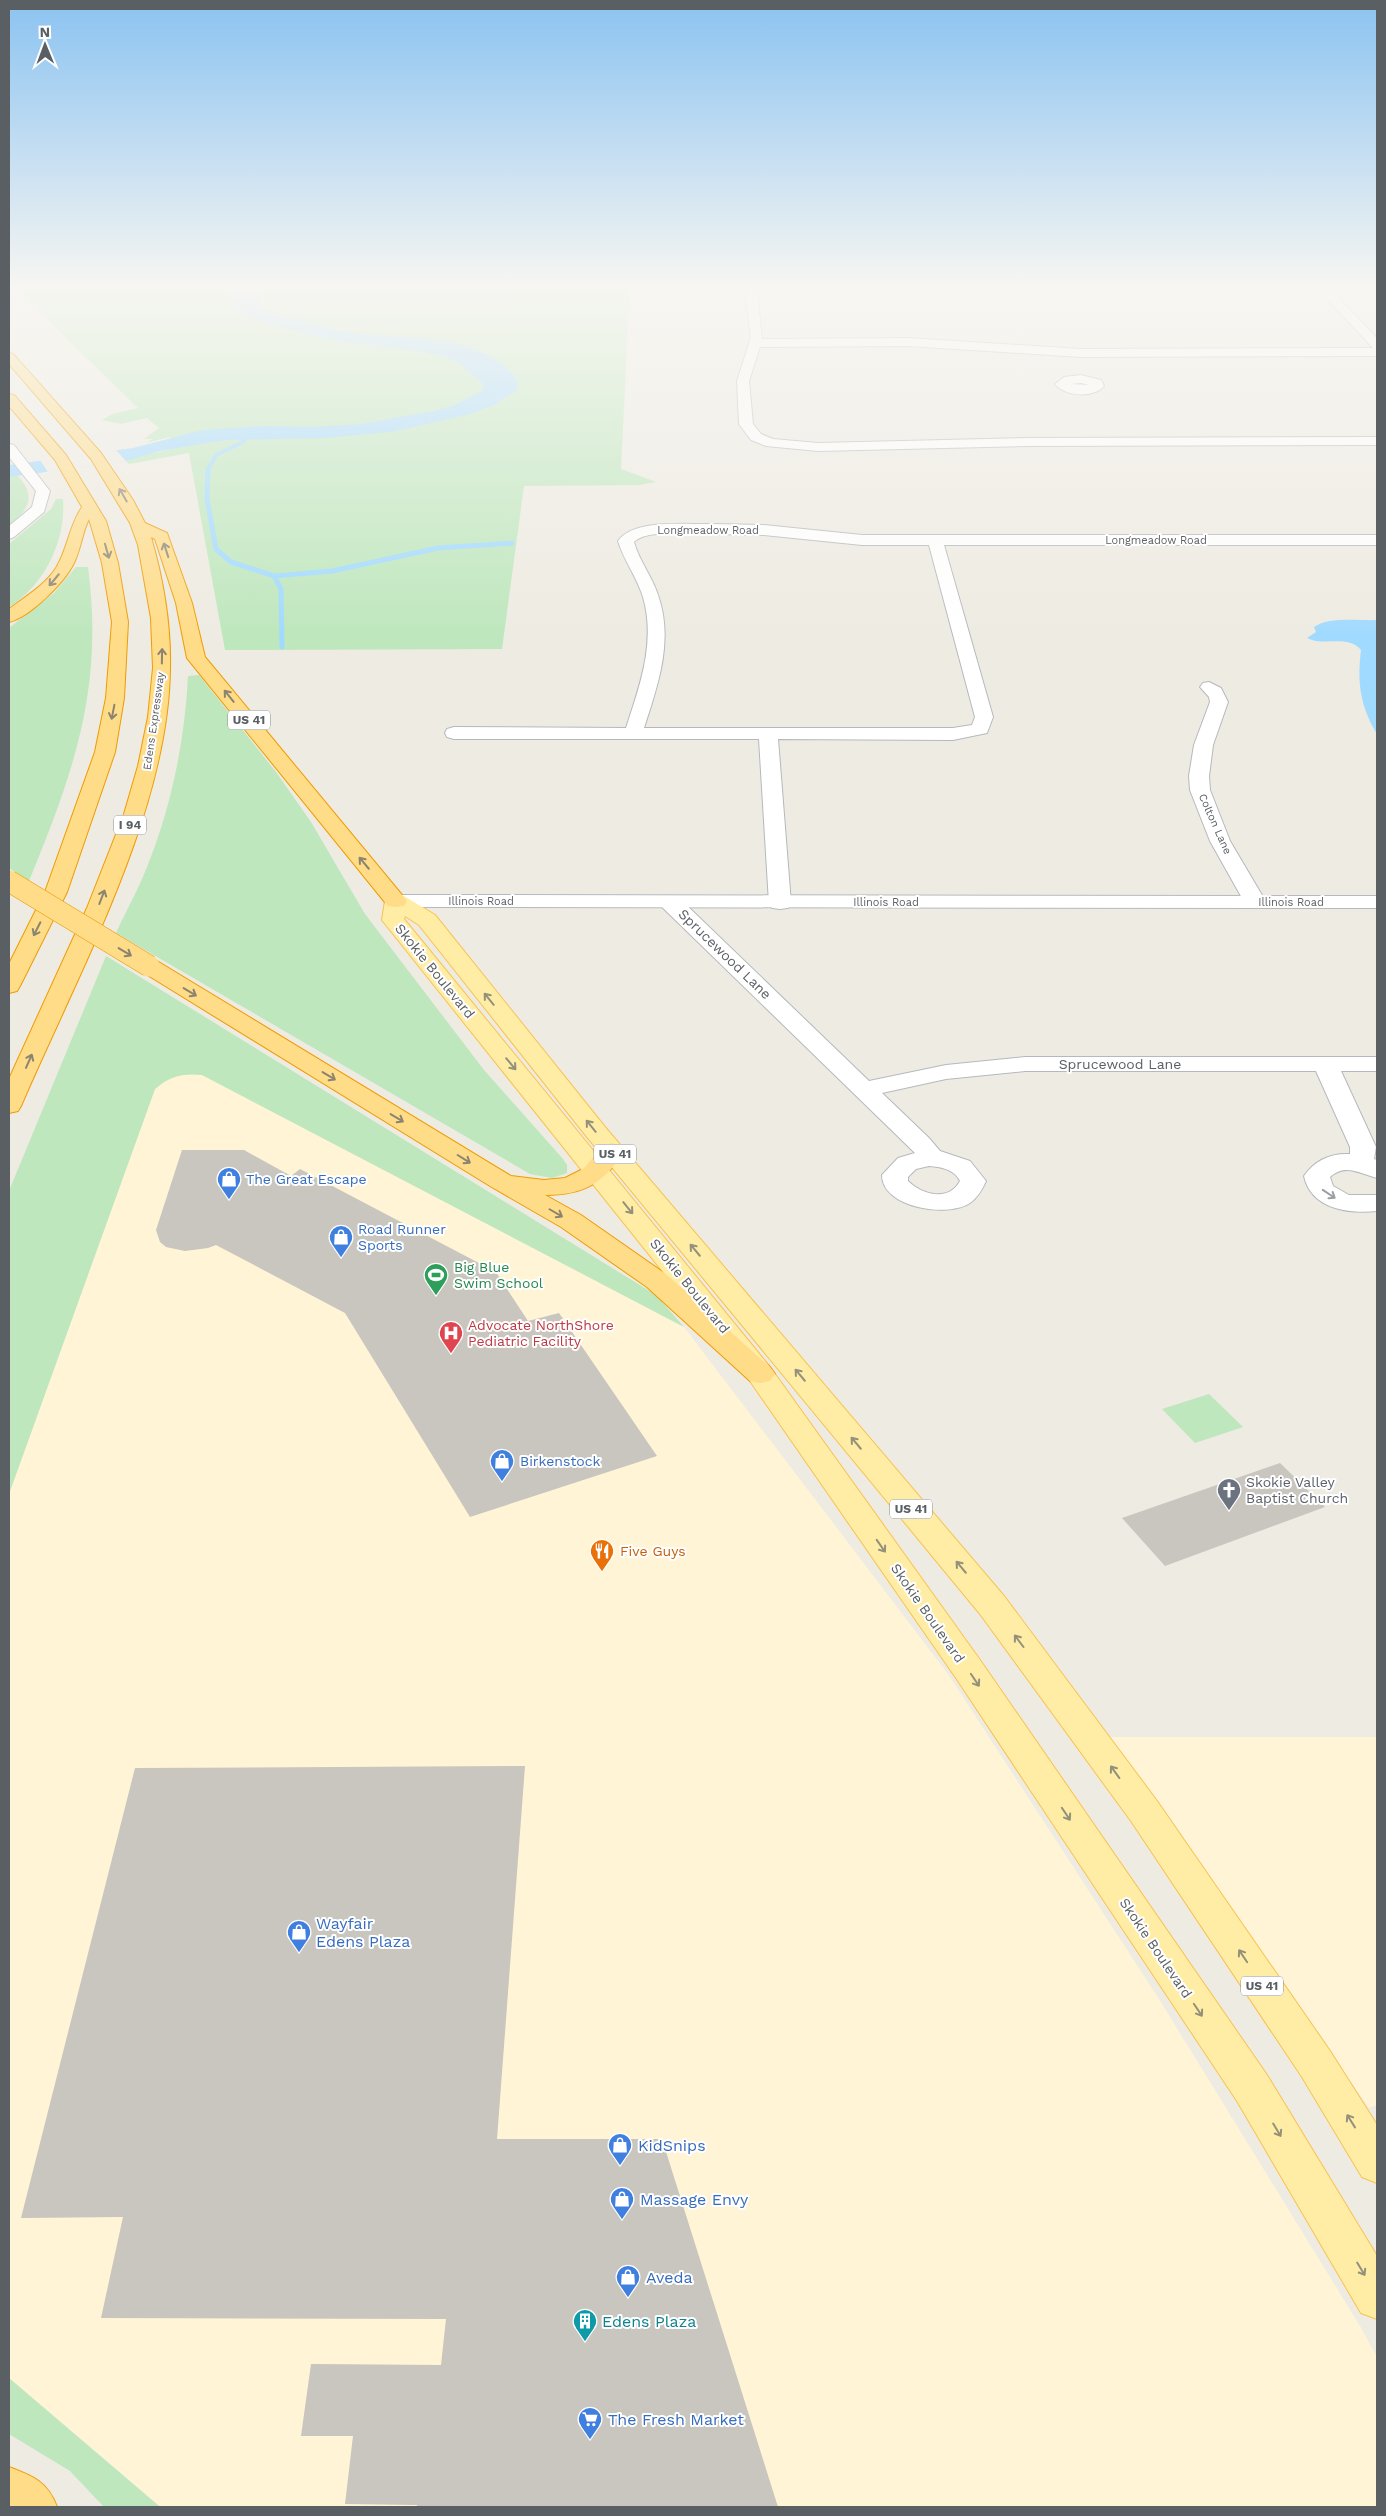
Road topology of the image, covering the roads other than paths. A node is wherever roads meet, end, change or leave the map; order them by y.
1 (12, 401) edge
2 (49, 401) edge
3 (744, 401) edge
4 (1377, 441) edge
5 (9, 448) edge
6 (90, 506) junction
7 (140, 526) junction
8 (9, 534) edge
9 (935, 540) junction
10 (1377, 540) edge
11 (9, 617) edge
12 (1209, 687) dead end
13 (454, 733) dead end
14 (633, 734) junction
15 (768, 735) junction
16 (9, 881) edge
17 (396, 901) junction
18 (780, 902) junction
19 (1255, 902) junction
20 (1377, 902) edge
21 (671, 903) junction
22 (9, 986) edge
23 (1325, 1064) junction
24 (1377, 1064) edge
25 (864, 1089) junction
26 (9, 1106) edge
27 (929, 1158) dead end
28 (604, 1161) junction
29 (1368, 1167) edge
30 (499, 1180) junction
31 (1377, 1203) edge
32 (760, 1374) junction
33 (1377, 2162) edge
34 (1377, 2297) edge
35 (9, 2491) edge
36 (33, 2507) edge

1 - 6 highway
7 -> 2 highway, Edens Expressway / I 94
3 - 4 street
5 - 8 street
6 -> 11 highway
6 -> 22 highway
17 -> 7 highway, US 41
26 -> 7 highway, Edens Expressway / I 94
9 - 10 street, Longmeadow Road
9 - 14 street, Longmeadow Road
9 - 15 street
12 - 19 street, Colton Lane
13 - 14 street
14 - 15 street
15 - 18 street
16 -> 30 highway, US 41, bridge
17 - 21 street, Illinois Road
17 - 28 main road, Skokie Boulevard / US 41
18 - 19 street, Illinois Road
18 - 21 street, Illinois Road
19 - 20 street, Illinois Road
21 - 25 street, Sprucewood Lane
23 - 24 street, Sprucewood Lane
23 - 25 street, Sprucewood Lane
23 - 29 street
25 - 27 street, Sprucewood Lane
28 - 30 highway
28 -> 32 main road, Skokie Boulevard / US 41
33 -> 28 main road, Skokie Boulevard / US 41
29 -> 31 street
30 -> 32 highway, US 41
32 -> 34 main road, Skokie Boulevard / US 41
35 - 36 highway

